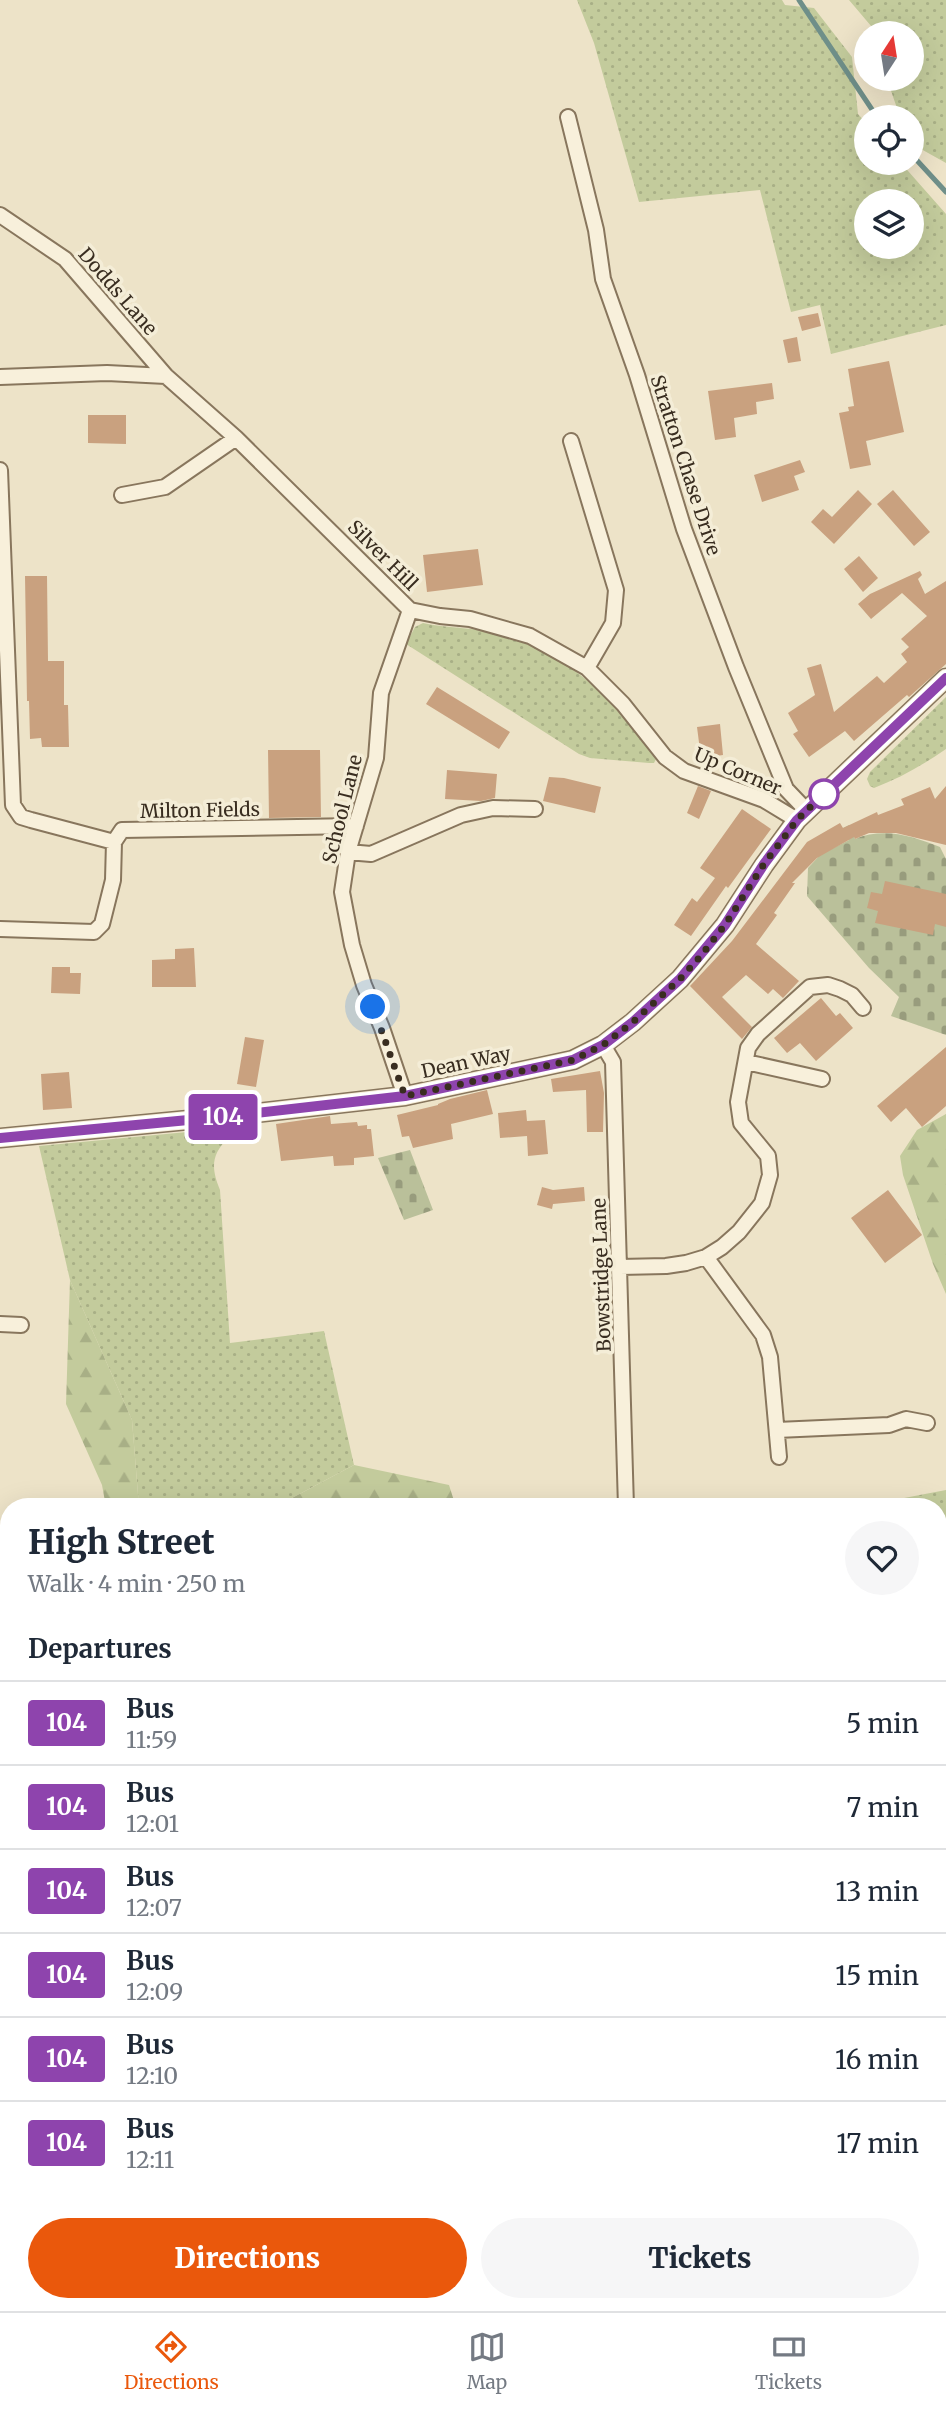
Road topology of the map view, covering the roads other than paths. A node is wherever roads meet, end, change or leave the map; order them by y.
1 (568, 117) dead end
2 (0, 215) edge
3 (166, 376) junction
4 (0, 377) edge
5 (236, 438) junction
6 (571, 441) dead end
7 (0, 470) edge
8 (122, 495) dead end
9 (410, 610) junction
10 (587, 668) junction
11 (946, 678) edge
12 (665, 757) joint
13 (535, 810) dead end
14 (801, 815) junction
15 (356, 826) junction
16 (114, 842) junction
17 (348, 852) junction
18 (0, 929) edge
19 (863, 1008) dead end
20 (603, 1045) junction
21 (746, 1062) junction
22 (822, 1079) dead end
23 (405, 1096) junction
24 (0, 1138) edge
25 (706, 1257) junction
26 (620, 1268) junction
27 (0, 1324) edge
28 (21, 1325) dead end
29 (926, 1423) dead end
30 (778, 1430) junction
31 (779, 1457) dead end
32 (626, 1498) edge

1 - 14 street, Stratton Chase Drive
2 - 3 street, Dodds Lane
3 - 4 street
3 - 5 street, Silver Hill
5 - 8 street
5 - 9 street, Silver Hill
6 - 10 street
7 - 16 street
9 - 10 street, Silver Hill
9 - 15 street, School Lane
10 - 12 street, Silver Hill
11 - 14 street, Dean Way
12 - 14 street, Up Corner
13 - 17 street
14 - 20 street, Dean Way
15 - 16 street, Milton Fields
15 - 17 street, School Lane
16 - 18 street
17 - 23 street, School Lane
19 - 21 street
20 - 23 street, Dean Way
20 - 26 street, Bowstridge Lane
21 - 22 street
21 - 25 street
23 - 24 street, Dean Way
25 - 26 street
25 - 30 street
26 - 32 street, Bowstridge Lane
27 - 28 street
29 - 30 street
30 - 31 street

